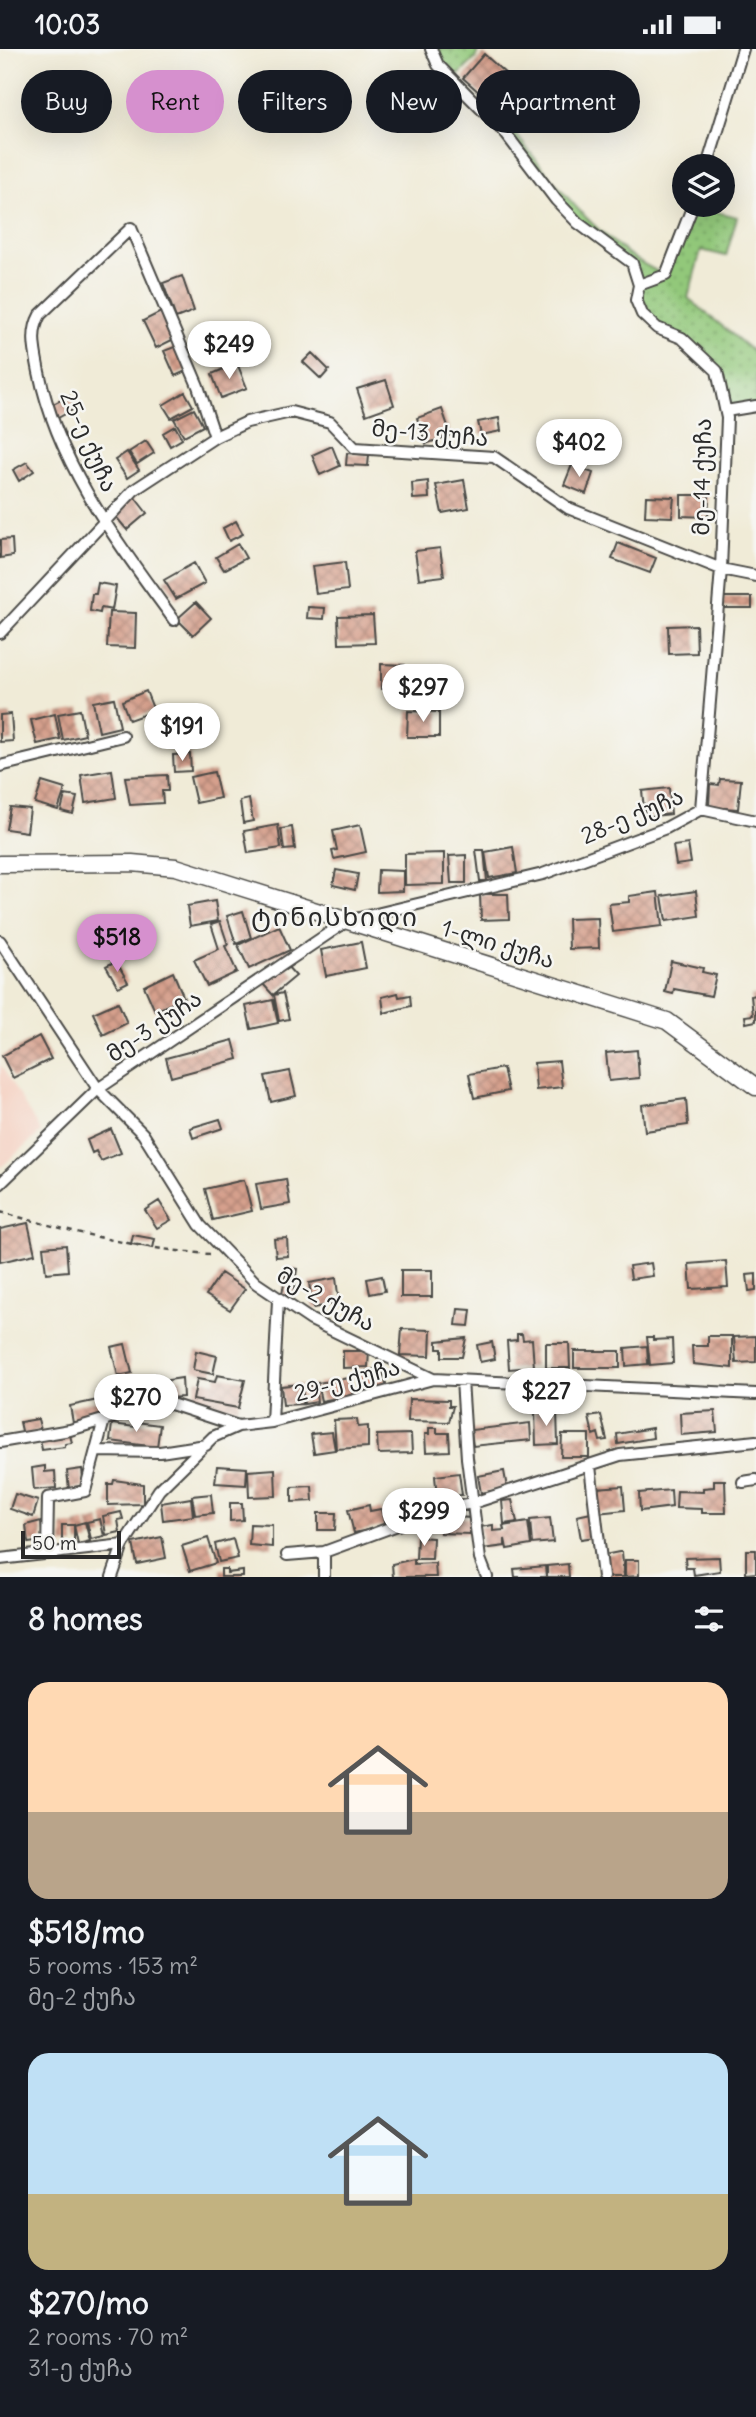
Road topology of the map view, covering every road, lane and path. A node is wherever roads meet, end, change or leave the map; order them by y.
1 (431, 49) edge
2 (743, 49) edge
3 (710, 154) edge
4 (689, 217) edge
5 (639, 285) junction
6 (756, 406) edge
7 (726, 411) junction
8 (215, 437) junction
9 (103, 520) junction
10 (721, 569) junction
11 (756, 576) edge
12 (174, 620) dead end
13 (0, 633) edge
14 (123, 736) dead end
15 (0, 766) edge
16 (701, 809) junction
17 (756, 821) edge
18 (0, 864) edge
19 (347, 921) junction
20 (0, 941) edge
21 (756, 1087) edge
22 (98, 1089) junction
23 (0, 1184) edge
24 (0, 1212) edge
25 (227, 1255) junction
26 (278, 1300) junction
27 (433, 1379) junction
28 (462, 1380) junction
29 (756, 1394) edge
30 (104, 1420) junction
31 (272, 1422) junction
32 (238, 1426) junction
33 (756, 1441) edge
34 (0, 1442) edge
35 (206, 1445) junction
36 (97, 1451) junction
37 (590, 1466) junction
38 (756, 1480) edge
39 (743, 1482) dead end
40 (473, 1503) junction
41 (123, 1545) junction
42 (324, 1552) junction
43 (47, 1554) junction
44 (287, 1555) dead end
45 (0, 1559) edge
46 (112, 1577) edge
47 (324, 1577) edge
48 (487, 1577) edge
49 (603, 1577) edge

1 - 5 street, მე-14 ქუჩა
2 - 3 street
4 - 5 street
5 - 7 street, მე-14 ქუჩა
6 - 7 street
7 - 10 street, მე-14 ქუჩა
8 - 9 street, მე-13 ქუჩა
8 - 9 street, 25-ე ქუჩა
8 - 10 street, მე-13 ქუჩა
9 - 12 street, 25-ე ქუჩა
9 - 13 street, მე-13 ქუჩა
10 - 11 street, მე-13 ქუჩა
10 - 16 street, 28-ე ქუჩა
14 - 15 street
16 - 17 street
16 - 19 street, 28-ე ქუჩა
18 - 19 main road, 1-ლი ქუჩა
19 - 21 main road, 1-ლი ქუჩა
19 - 22 street, მე-3 ქუჩა
20 - 22 street, მე-2 ქუჩა
22 - 23 street, მე-3 ქუჩა
22 - 25 street, მე-2 ქუჩა
24 - 25 path
25 - 26 street, მე-2 ქუჩა
26 - 27 street, მე-2 ქუჩა
26 - 31 street
27 - 28 street, მე-2 ქუჩა
27 - 31 street, 29-ე ქუჩა
28 - 29 street, მე-2 ქუჩა
28 - 40 street
30 - 32 street
30 - 34 street
30 - 36 street
31 - 32 street, 29-ე ქუჩა
32 - 35 street
33 - 37 street
35 - 36 street
35 - 41 street
36 - 43 street
37 - 40 street
37 - 49 street
38 - 39 street
40 - 42 street
40 - 48 street
41 - 43 street
41 - 46 street
42 - 44 street
42 - 47 street
43 - 45 street

